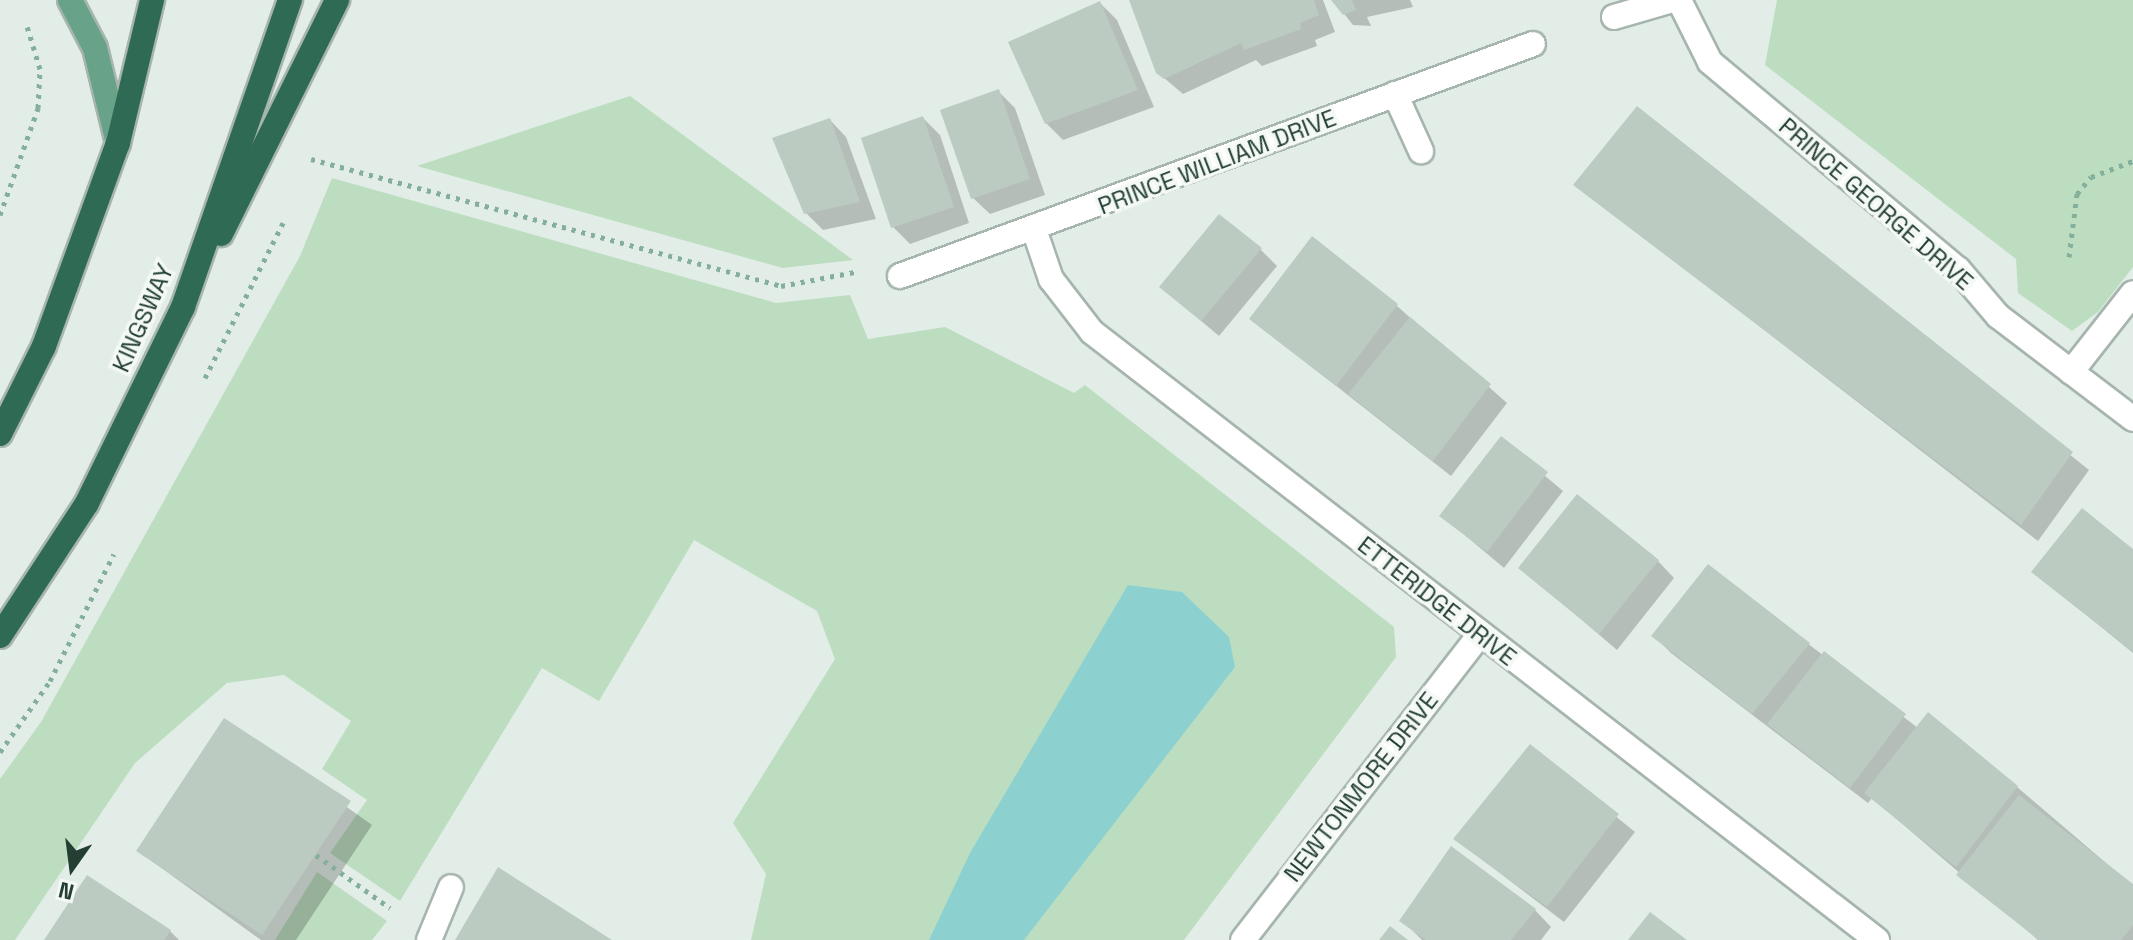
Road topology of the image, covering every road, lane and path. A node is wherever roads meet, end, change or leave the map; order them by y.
1 (70, 0) edge
2 (152, 0) edge
3 (290, 0) edge
4 (337, 0) edge
5 (1673, 0) edge
6 (1679, 0) edge
7 (21, 9) dead end
8 (1614, 17) dead end
9 (1533, 44) dead end
10 (1395, 94) junction
11 (118, 143) junction
12 (1421, 151) dead end
13 (311, 159) dead end
14 (2133, 161) edge
15 (0, 215) edge
16 (1035, 232) junction
17 (2069, 257) dead end
18 (900, 276) joint
19 (2133, 293) edge
20 (183, 307) junction
21 (2071, 372) junction
22 (2133, 419) edge
23 (0, 434) edge
24 (118, 546) dead end
25 (1480, 635) junction
26 (0, 636) edge
27 (0, 752) edge
28 (316, 855) dead end
29 (451, 887) dead end
30 (429, 938) edge
31 (1243, 940) edge
32 (1877, 940) edge

1 - 11 main road
2 - 11 highway
3 - 20 highway, KINGSWAY
4 - 20 highway
5 - 8 street
6 - 21 street, PRINCE GEORGE DRIVE
7 - 15 path
9 - 10 street, PRINCE WILLIAM DRIVE
10 - 12 street
10 - 16 street, PRINCE WILLIAM DRIVE
11 - 23 highway
13 - 18 path
14 - 17 path
16 - 18 street, PRINCE WILLIAM DRIVE
16 - 25 street, ETTERIDGE DRIVE
19 - 21 street
20 - 26 highway, KINGSWAY
21 - 22 street, PRINCE GEORGE DRIVE
24 - 27 path
25 - 31 street, NEWTONMORE DRIVE
25 - 32 street, ETTERIDGE DRIVE
28 - 30 path
29 - 30 street

